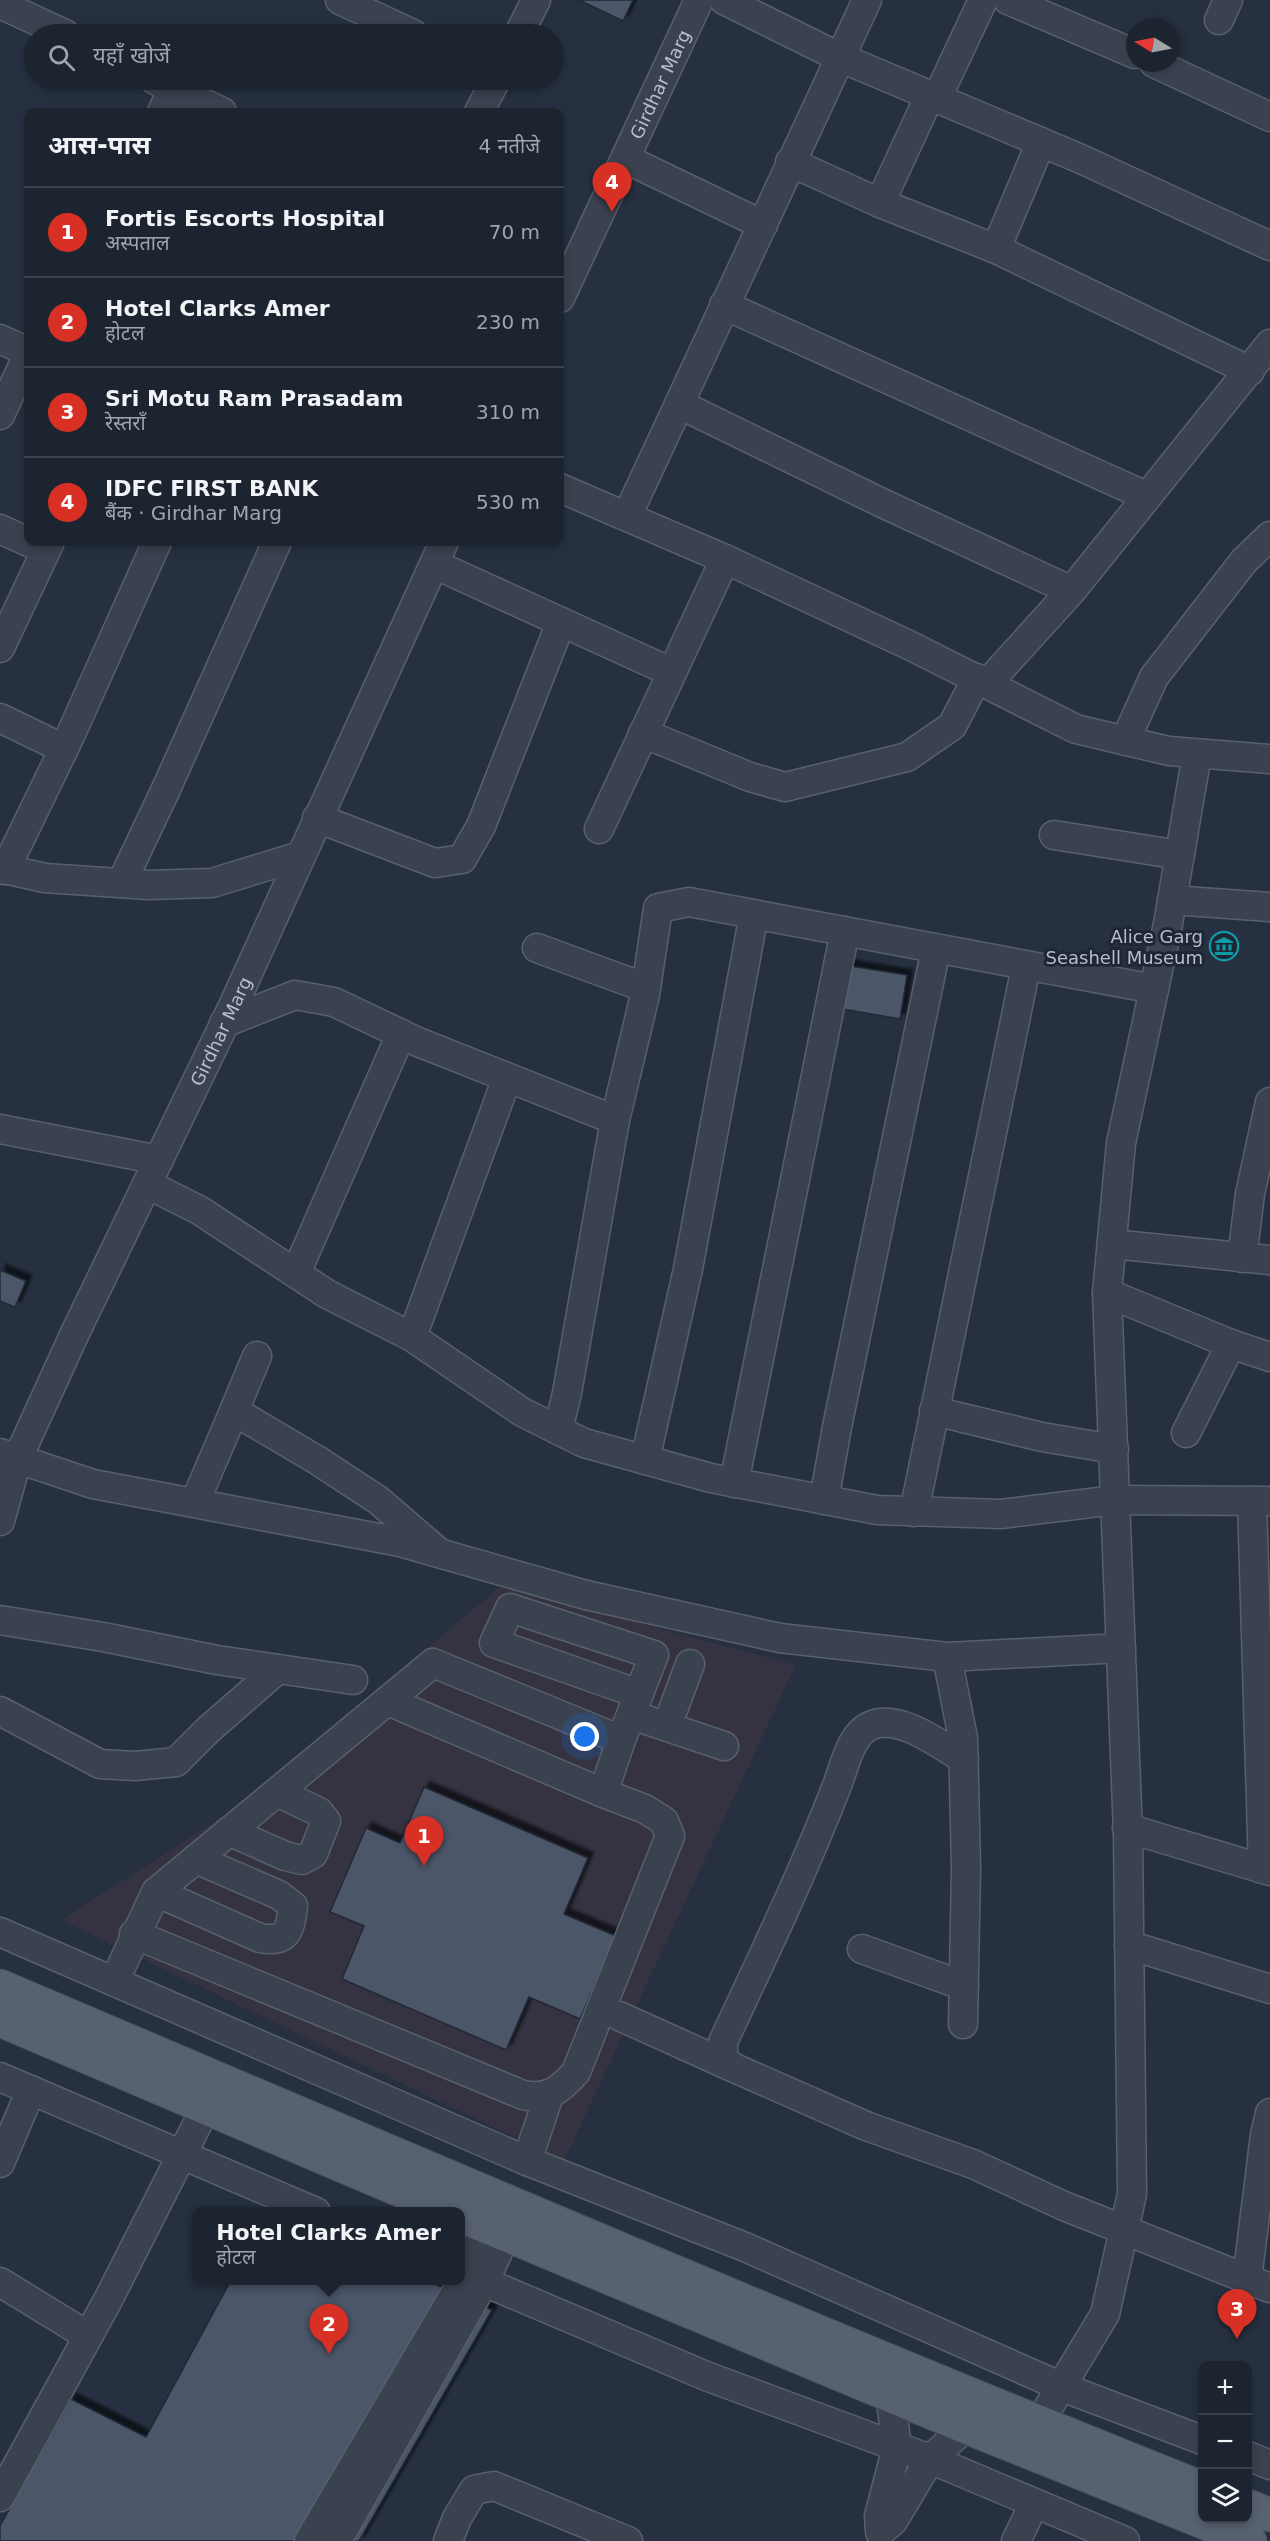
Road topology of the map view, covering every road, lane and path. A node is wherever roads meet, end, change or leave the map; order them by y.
1 (340, 0) edge
2 (536, 0) edge
3 (699, 0) edge
4 (724, 0) edge
5 (867, 0) edge
6 (983, 0) edge
7 (1008, 0) edge
8 (0, 4) edge
9 (43, 24) edge
10 (392, 24) edge
11 (524, 24) edge
12 (1126, 50) edge
13 (839, 57) junction
14 (1173, 72) edge
15 (491, 90) edge
16 (164, 93) edge
17 (933, 97) junction
18 (210, 108) edge
19 (481, 108) edge
20 (1270, 117) edge
21 (1041, 142) junction
22 (626, 159) junction
23 (790, 162) junction
24 (880, 203) junction
25 (763, 225) junction
26 (1270, 246) edge
27 (996, 249) junction
28 (564, 282) edge
29 (724, 305) junction
30 (0, 339) edge
31 (1270, 344) edge
32 (24, 351) edge
33 (24, 362) edge
34 (1250, 371) junction
35 (679, 404) junction
36 (0, 416) edge
37 (564, 490) edge
38 (1146, 496) junction
39 (627, 516) junction
40 (0, 529) edge
41 (1270, 536) edge
42 (24, 538) edge
43 (48, 546) edge
44 (155, 546) edge
45 (275, 546) edge
46 (439, 553) edge
47 (725, 559) junction
48 (1070, 590) junction
49 (561, 622) junction
50 (0, 648) edge
51 (671, 672) junction
52 (982, 681) junction
53 (0, 718) edge
54 (643, 733) junction
55 (1125, 741) junction
56 (64, 749) junction
57 (1197, 754) junction
58 (1270, 759) edge
59 (317, 818) junction
60 (599, 829) dead end
61 (1054, 835) dead end
62 (1180, 855) junction
63 (295, 867) junction
64 (2, 869) edge
65 (122, 882) junction
66 (1172, 900) junction
67 (1270, 907) edge
68 (754, 914) junction
69 (845, 931) junction
70 (537, 948) dead end
71 (936, 949) junction
72 (1026, 967) junction
73 (646, 988) junction
74 (1154, 989) junction
75 (229, 1015) junction
76 (401, 1034) junction
77 (507, 1078) junction
78 (615, 1120) junction
79 (1268, 1120) edge
80 (0, 1129) edge
81 (153, 1172) junction
82 (1260, 1195) edge
83 (1112, 1244) junction
84 (1242, 1258) junction
85 (1270, 1260) edge
86 (296, 1273) junction
87 (1107, 1293) junction
88 (412, 1336) junction
89 (1232, 1344) junction
90 (257, 1356) dead end
91 (1270, 1357) edge
92 (234, 1411) junction
93 (934, 1411) junction
94 (558, 1430) junction
95 (1186, 1433) dead end
96 (1114, 1449) junction
97 (8, 1457) edge
98 (645, 1460) junction
99 (734, 1483) junction
100 (824, 1500) junction
101 (1115, 1500) junction
102 (1261, 1501) edge
103 (195, 1502) junction
104 (914, 1512) junction
105 (0, 1521) edge
106 (440, 1554) junction
107 (0, 1620) edge
108 (1121, 1648) junction
109 (947, 1657) junction
110 (690, 1664) dead end
111 (278, 1669) junction
112 (353, 1680) dead end
113 (388, 1701) junction
114 (0, 1711) edge
115 (631, 1716) junction
116 (667, 1726) junction
117 (723, 1746) dead end
118 (964, 1758) junction
119 (277, 1792) junction
120 (603, 1793) junction
121 (1127, 1828) junction
122 (229, 1832) junction
123 (196, 1859) junction
124 (1266, 1870) edge
125 (156, 1892) junction
126 (0, 1932) edge
127 (134, 1934) junction
128 (1129, 1945) junction
129 (862, 1949) dead end
130 (115, 1980) junction
131 (0, 1986) edge
132 (964, 1986) junction
133 (1270, 1989) edge
134 (619, 2016) dead end
135 (0, 2020) edge
136 (963, 2024) dead end
137 (730, 2066) junction
138 (0, 2077) edge
139 (31, 2090) junction
140 (549, 2095) junction
141 (206, 2107) junction
142 (1268, 2128) edge
143 (182, 2155) junction
144 (527, 2161) junction
145 (0, 2163) edge
146 (306, 2207) edge
147 (442, 2207) edge
148 (484, 2226) edge
149 (1124, 2228) junction
150 (470, 2276) edge
151 (0, 2282) edge
152 (1258, 2283) edge
153 (465, 2285) edge
154 (88, 2336) junction
155 (1062, 2387) junction
156 (890, 2395) junction
157 (1040, 2423) junction
158 (966, 2427) junction
159 (1198, 2438) edge
160 (897, 2447) junction
161 (1252, 2458) edge
162 (930, 2459) junction
163 (1270, 2465) edge
164 (1198, 2486) edge
165 (0, 2497) edge
166 (1034, 2504) junction
167 (1252, 2508) edge
168 (1270, 2515) edge
169 (878, 2537) edge
170 (309, 2541) edge
171 (337, 2541) edge
172 (448, 2541) edge
173 (628, 2541) edge
174 (1016, 2541) edge
175 (1125, 2541) edge
176 (1250, 2541) edge

1 - 10 street
2 - 11 street
3 - 22 street, Girdhar Marg
4 - 13 street
5 - 13 street
6 - 17 street
7 - 12 street
8 - 9 street
13 - 17 street
13 - 23 street
14 - 20 street
15 - 19 street
16 - 18 street
17 - 21 street
17 - 24 street
21 - 26 street
21 - 27 street
22 - 25 street
22 - 28 street, Girdhar Marg
23 - 24 street
23 - 25 street
24 - 27 street
25 - 29 street
27 - 34 street
29 - 35 street
29 - 38 street
30 - 32 street
31 - 34 street
33 - 36 street
34 - 38 street
35 - 39 street
35 - 48 street
37 - 39 street
38 - 48 street
39 - 47 street
40 - 42 street
41 - 55 street
43 - 50 street
44 - 56 street
45 - 65 street
46 - 49 street
46 - 59 street, Girdhar Marg
47 - 51 street
47 - 52 street
48 - 52 street
49 - 51 street
49 - 59 street
51 - 54 street
52 - 54 street
52 - 55 street
53 - 56 street
54 - 60 street
55 - 57 street
56 - 64 street
57 - 58 street
57 - 62 street
59 - 63 street, Girdhar Marg
61 - 62 street
62 - 66 street
63 - 65 street
63 - 75 street, Girdhar Marg
64 - 65 street
66 - 67 street
66 - 74 street
68 - 69 street
68 - 73 street
68 - 98 street
69 - 71 street
69 - 99 street
70 - 73 street
71 - 72 street
71 - 100 street
72 - 74 street
72 - 93 street
73 - 78 street
74 - 83 street
75 - 76 street
75 - 81 street, Girdhar Marg
76 - 77 street
76 - 86 street
77 - 78 street
77 - 88 street
78 - 94 street
79 - 82 street
80 - 81 street
81 - 86 street
81 - 97 street, Girdhar Marg
82 - 84 street
83 - 84 street
83 - 87 street
84 - 85 street
86 - 88 street
87 - 89 street
87 - 96 street
88 - 94 street
89 - 91 street
89 - 95 street
90 - 92 street
92 - 103 street
92 - 106 street
93 - 96 street
93 - 104 street
94 - 98 street
96 - 101 street
97 - 103 street
97 - 105 street, Girdhar Marg
98 - 99 street
99 - 100 street
100 - 104 street
101 - 102 street
101 - 104 street
101 - 108 street
102 - 124 street
103 - 106 street
106 - 109 street
107 - 111 street
108 - 109 street
108 - 121 street
109 - 118 street
110 - 116 street
111 - 112 street
111 - 114 street
113 - 115 street
113 - 119 street
113 - 120 street
115 - 115 street
115 - 116 street
115 - 120 street
116 - 117 street
118 - 132 street
118 - 137 street
119 - 122 street
119 - 122 street
120 - 140 street
121 - 124 street
121 - 128 street
122 - 123 street
123 - 125 street
123 - 125 street
125 - 127 street
126 - 130 street
127 - 130 street
127 - 140 street
128 - 133 street
128 - 149 street
129 - 132 street
130 - 144 street
131 - 157 main road
132 - 136 street
134 - 137 street
135 - 141 main road
137 - 149 street
138 - 139 street
139 - 143 street
139 - 145 street
140 - 144 street
141 - 143 street
141 - 147 main road
142 - 152 street
143 - 146 street
143 - 154 street
144 - 155 street
148 - 150 street
148 - 156 main road
149 - 152 street
149 - 155 street
150 - 160 street
150 - 171 street
151 - 154 street
153 - 170 street
154 - 165 street
155 - 157 street
155 - 159 street
156 - 158 main road
156 - 160 street
157 - 164 main road
158 - 162 street
158 - 176 main road
160 - 162 street
160 - 169 street
161 - 163 street
162 - 166 street
162 - 169 street
166 - 174 street
166 - 175 street
167 - 168 main road
172 - 173 street

